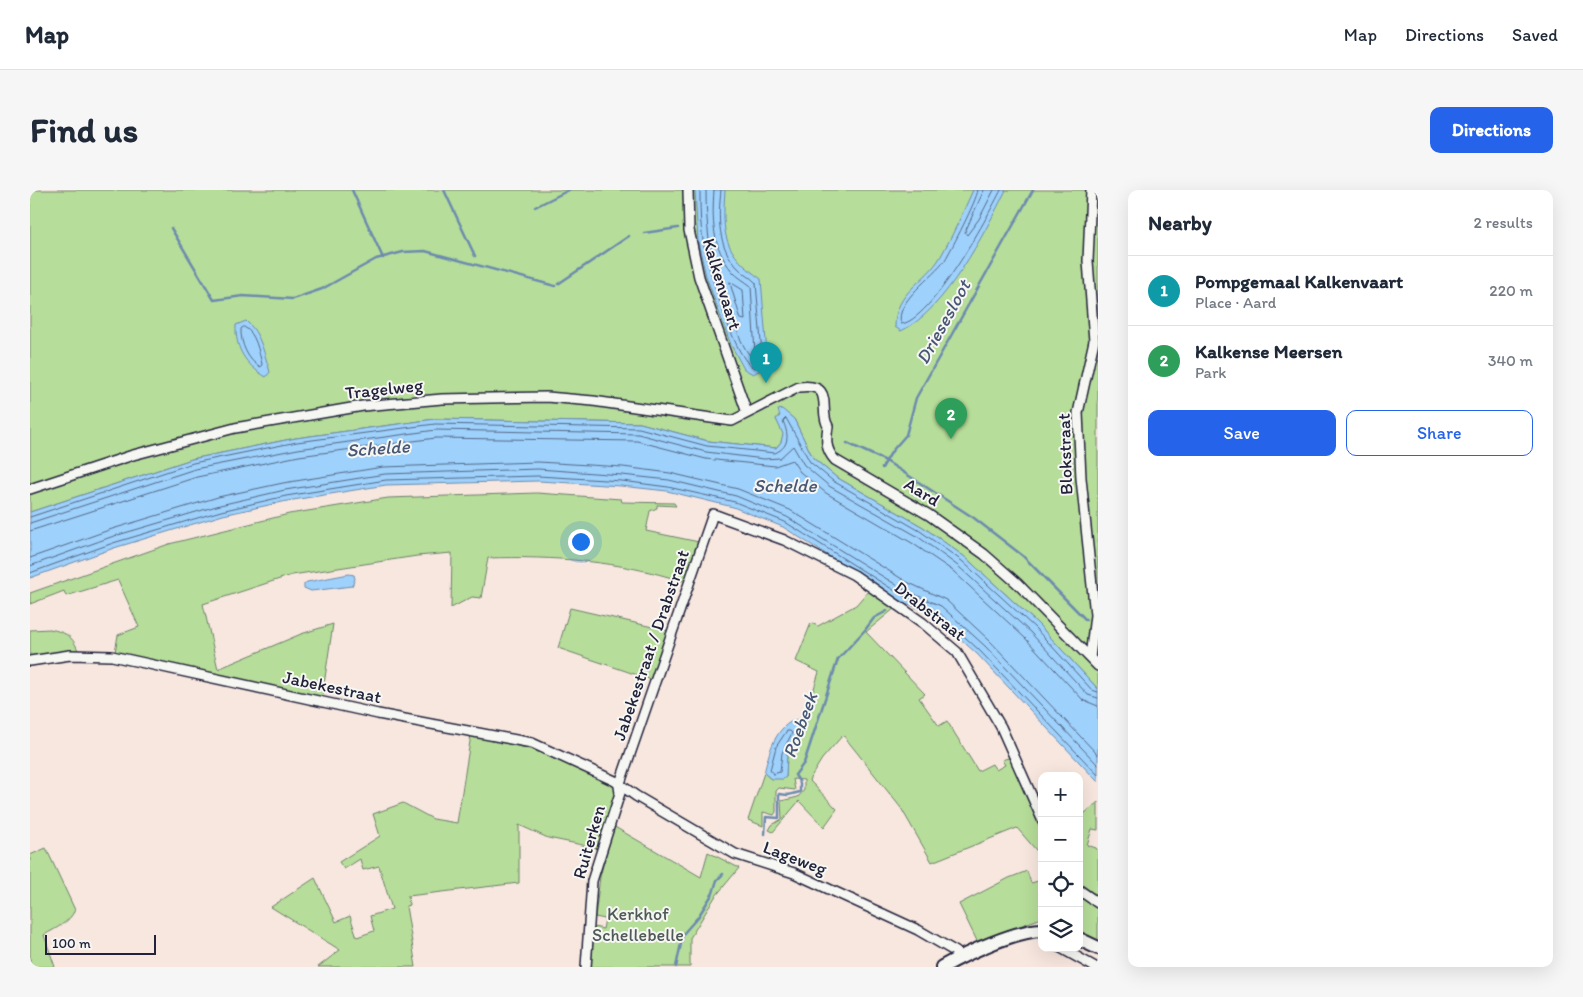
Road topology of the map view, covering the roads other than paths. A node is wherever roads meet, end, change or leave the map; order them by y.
1 (688, 190) edge
2 (1091, 190) edge
3 (747, 413) junction
4 (30, 490) edge
5 (713, 514) joint
6 (1090, 658) junction
7 (30, 661) edge
8 (1098, 666) edge
9 (619, 786) junction
10 (1041, 817) edge
11 (1083, 893) edge
12 (1098, 902) edge
13 (1038, 930) edge
14 (1083, 941) edge
15 (1098, 948) edge
16 (1068, 952) edge
17 (960, 957) junction
18 (586, 967) edge
19 (942, 967) edge
20 (1095, 967) edge

1 - 3 street, Kalkenvaart
2 - 6 street, Blokstraat
3 - 4 street, Tragelweg
3 - 6 street, Aard
5 - 9 street, Jabekestraat / Drabstraat
5 - 10 street, Drabstraat
6 - 8 street, Aard
7 - 9 street, Jabekestraat
9 - 17 street, Lageweg
9 - 18 street, Ruiterken
11 - 12 street
13 - 17 main road
14 - 15 main road
16 - 20 street
17 - 19 main road

